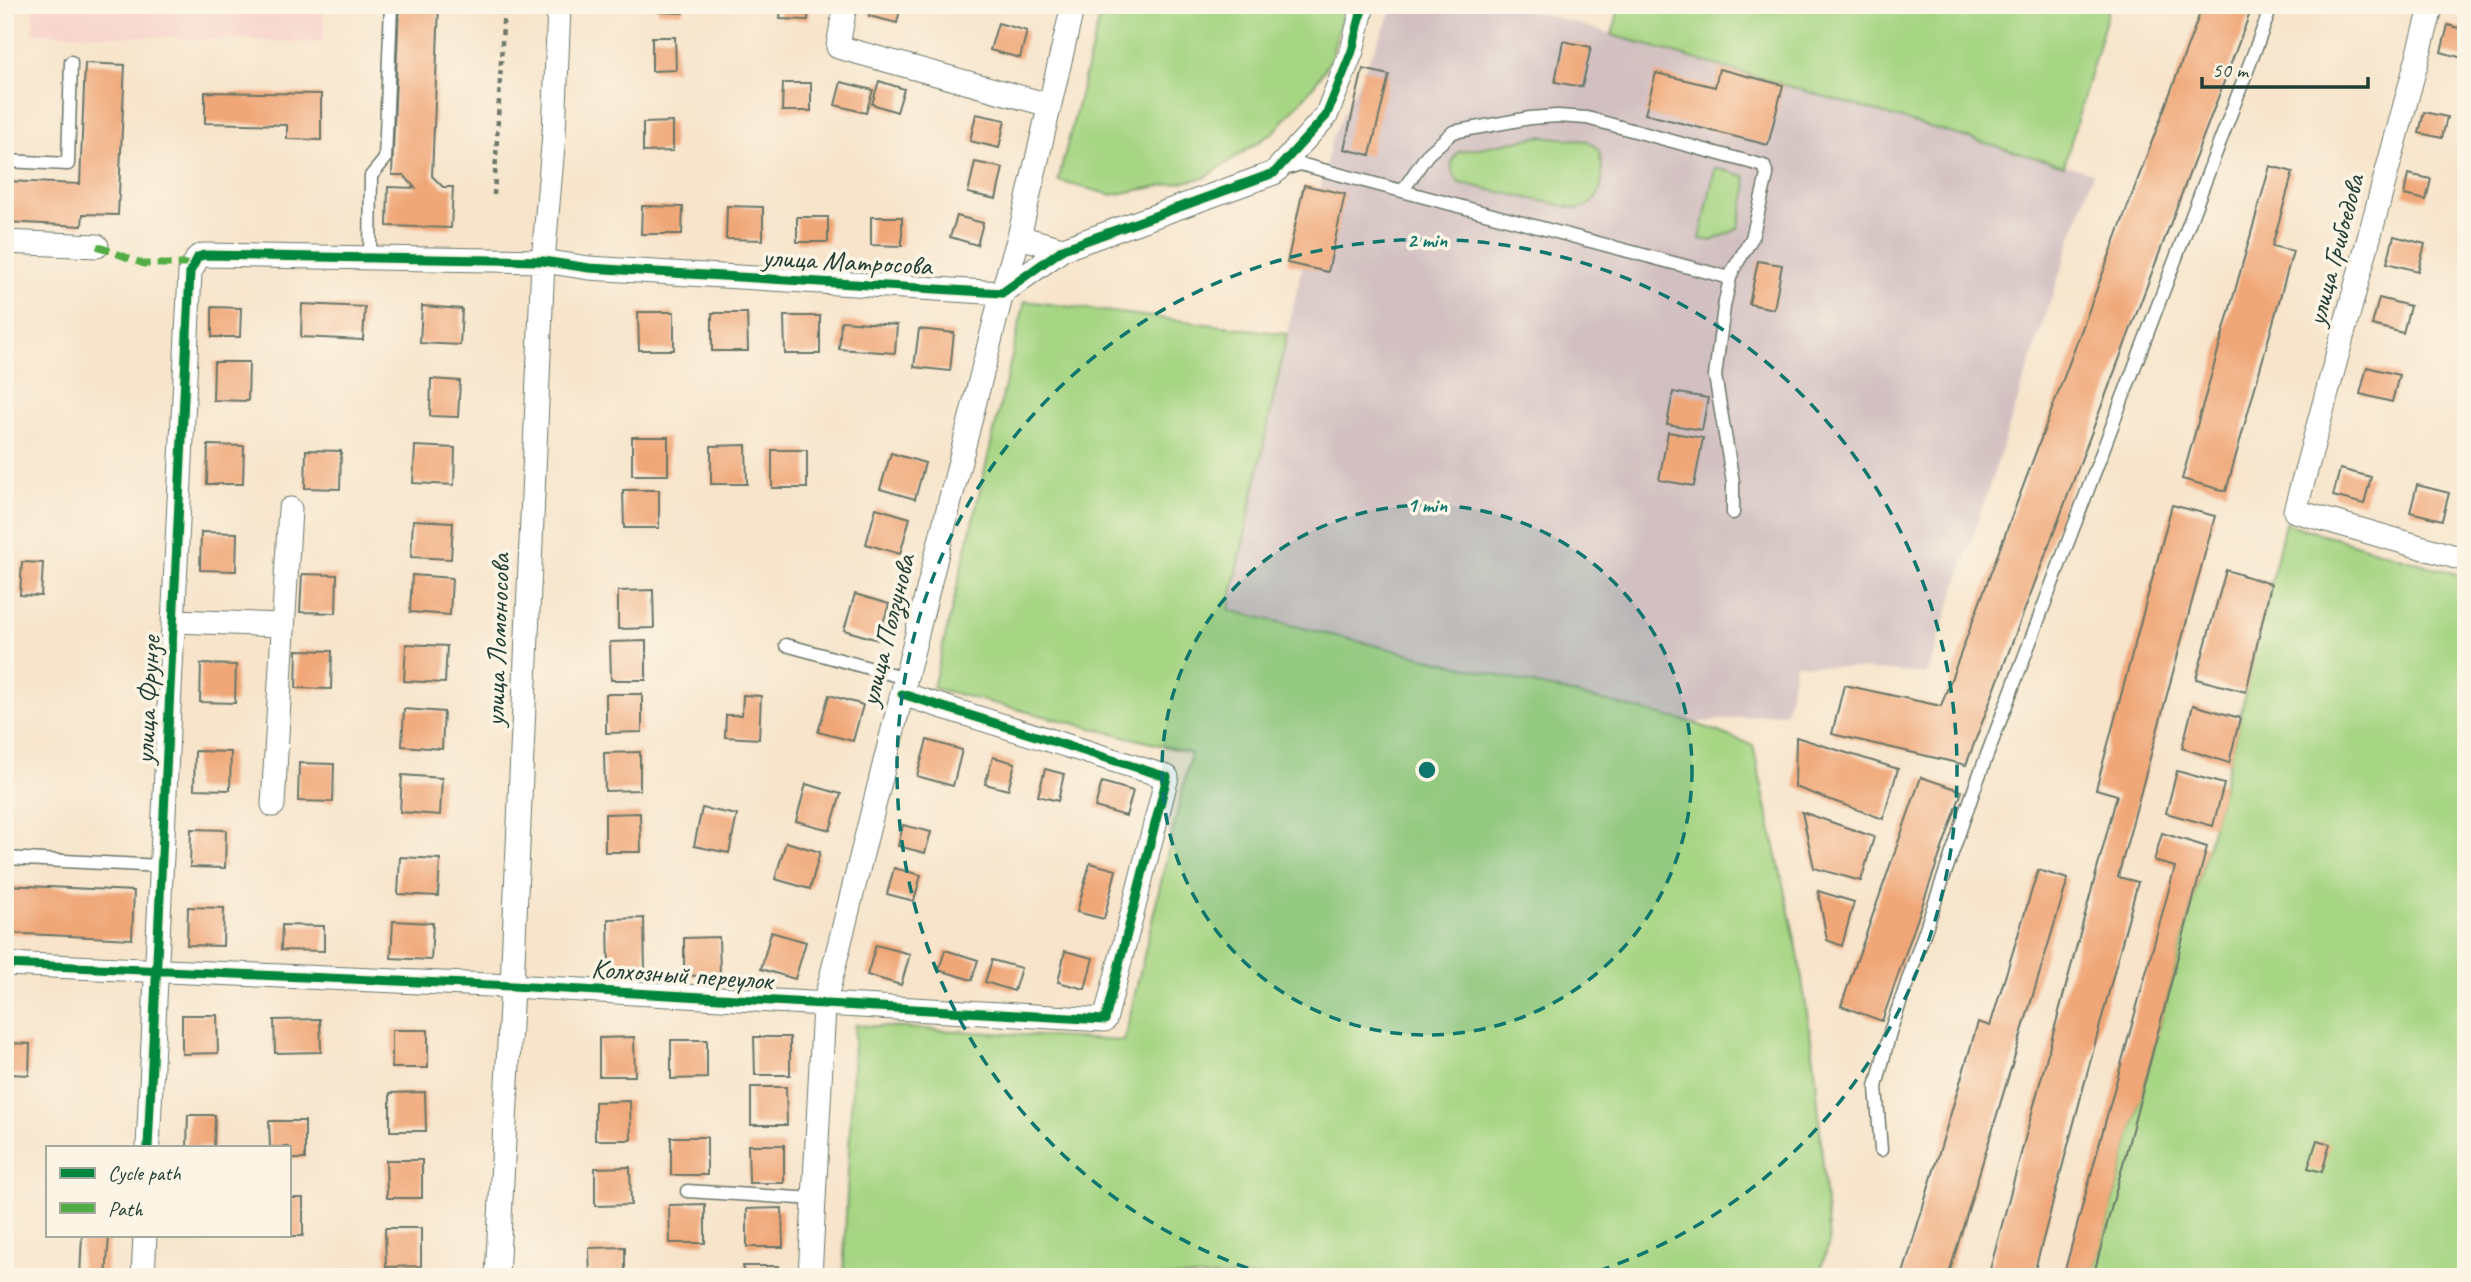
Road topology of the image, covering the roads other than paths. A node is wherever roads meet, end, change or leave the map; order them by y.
1 (391, 5) edge
2 (559, 5) edge
3 (845, 5) edge
4 (1073, 5) edge
5 (1363, 5) edge
6 (2272, 5) edge
7 (2432, 5) edge
8 (71, 62) dead end
9 (1049, 105) junction
10 (5, 161) edge
11 (1275, 173) junction
12 (1403, 190) junction
13 (1019, 237) junction
14 (5, 242) edge
15 (97, 246) dead end
16 (1063, 249) junction
17 (198, 257) joint
18 (370, 258) junction
19 (543, 261) junction
20 (1730, 278) junction
21 (1002, 293) junction
22 (290, 509) dead end
23 (1733, 513) dead end
24 (2466, 560) edge
25 (174, 621) junction
26 (283, 625) junction
27 (786, 645) dead end
28 (904, 686) junction
29 (273, 805) dead end
30 (5, 858) edge
31 (161, 866) junction
32 (5, 964) edge
33 (155, 970) junction
34 (512, 986) junction
35 (824, 1006) junction
36 (148, 1146) edge
37 (1881, 1150) dead end
38 (687, 1191) dead end
39 (816, 1199) junction
40 (145, 1236) edge
41 (143, 1277) edge
42 (497, 1277) edge
43 (810, 1277) edge

1 - 18 lane
2 - 19 street, улица Ломоносова
3 - 9 street
4 - 9 street, улица Ползунова
5 - 11 street
6 - 37 lane
7 - 24 street, улица Грибоедова
8 - 10 lane
9 - 13 street, улица Ползунова
11 - 12 lane
11 - 16 street
12 - 20 lane
12 - 20 lane
13 - 16 street
13 - 21 street, улица Ползунова
14 - 15 street
16 - 21 street
17 - 18 street, улица Матросова
17 - 25 street, улица Фрунзе
18 - 19 street, улица Матросова
19 - 21 street, улица Матросова
19 - 34 street, улица Ломоносова
20 - 23 lane
21 - 28 street, улица Ползунова
22 - 26 street
25 - 26 lane
25 - 31 street, улица Фрунзе
26 - 29 street
27 - 28 lane
28 - 35 street, улица Ползунова
28 - 35 street, Колхозный переулок
30 - 31 lane
31 - 33 street, улица Фрунзе
32 - 33 street, Колхозный переулок
33 - 34 street, Колхозный переулок
33 - 36 street, улица Фрунзе
34 - 35 street, Колхозный переулок
34 - 42 street, улица Ломоносова
35 - 39 street, улица Ползунова
38 - 39 lane
39 - 43 street, улица Ползунова
40 - 41 street

